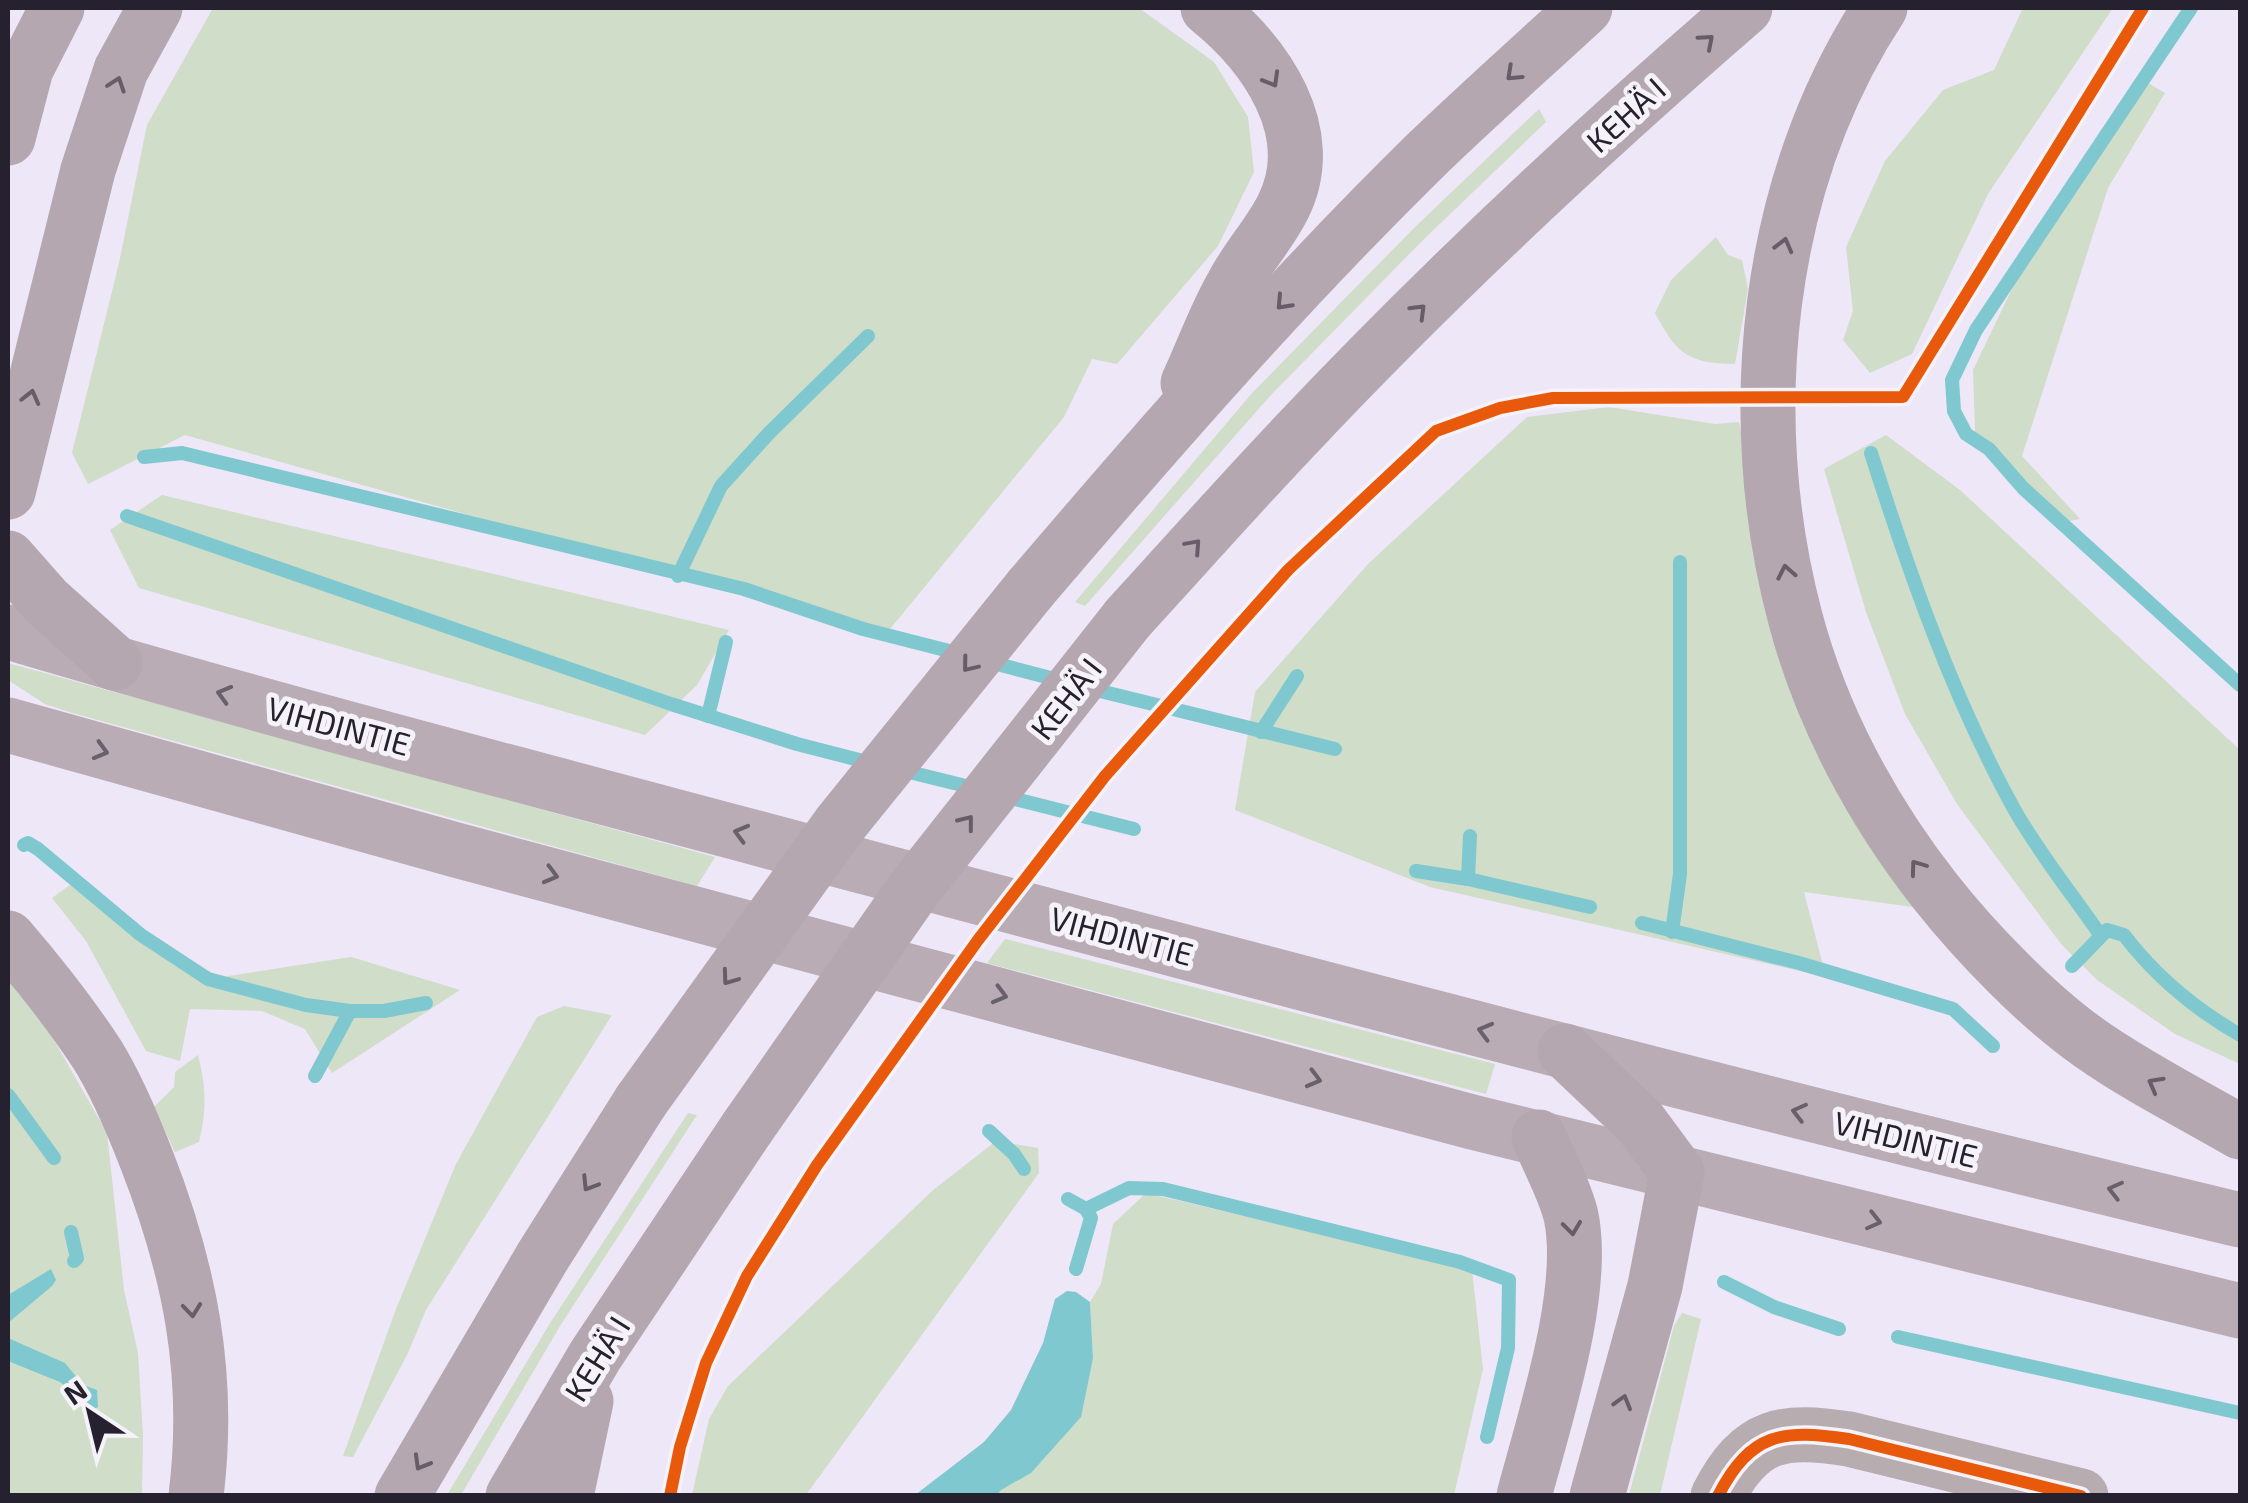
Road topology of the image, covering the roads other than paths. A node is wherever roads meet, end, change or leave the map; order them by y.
1 (58, 8) edge
2 (155, 8) edge
3 (1208, 8) edge
4 (1585, 8) edge
5 (1746, 8) edge
6 (1880, 8) edge
7 (8, 138) edge
8 (1168, 428) junction
9 (8, 492) edge
10 (8, 558) edge
11 (8, 632) edge
12 (115, 663) junction
13 (8, 725) edge
14 (8, 938) edge
15 (1565, 1051) junction
16 (2240, 1132) edge
17 (1539, 1137) junction
18 (1677, 1172) junction
19 (2240, 1220) edge
20 (2240, 1311) edge
21 (595, 1356) junction
22 (196, 1496) edge
23 (402, 1496) edge
24 (513, 1496) edge
25 (566, 1496) edge
26 (1524, 1496) edge
27 (1597, 1496) edge
28 (1718, 1496) edge
29 (2081, 1496) edge

1 - 7 highway
9 -> 2 highway
3 -> 8 highway
4 -> 8 highway
21 -> 5 highway, KEHÄ I, bridge
16 -> 6 highway
8 -> 23 highway, bridge
10 - 12 highway
11 - 12 main road, VIHDINTIE
15 -> 12 main road, VIHDINTIE
13 -> 17 main road
14 -> 22 highway
15 - 18 highway
19 -> 15 main road, VIHDINTIE
17 - 18 main road
17 -> 26 highway
18 -> 20 main road
27 -> 18 highway
21 - 24 highway, KEHÄ I
21 - 25 highway
28 - 29 street

